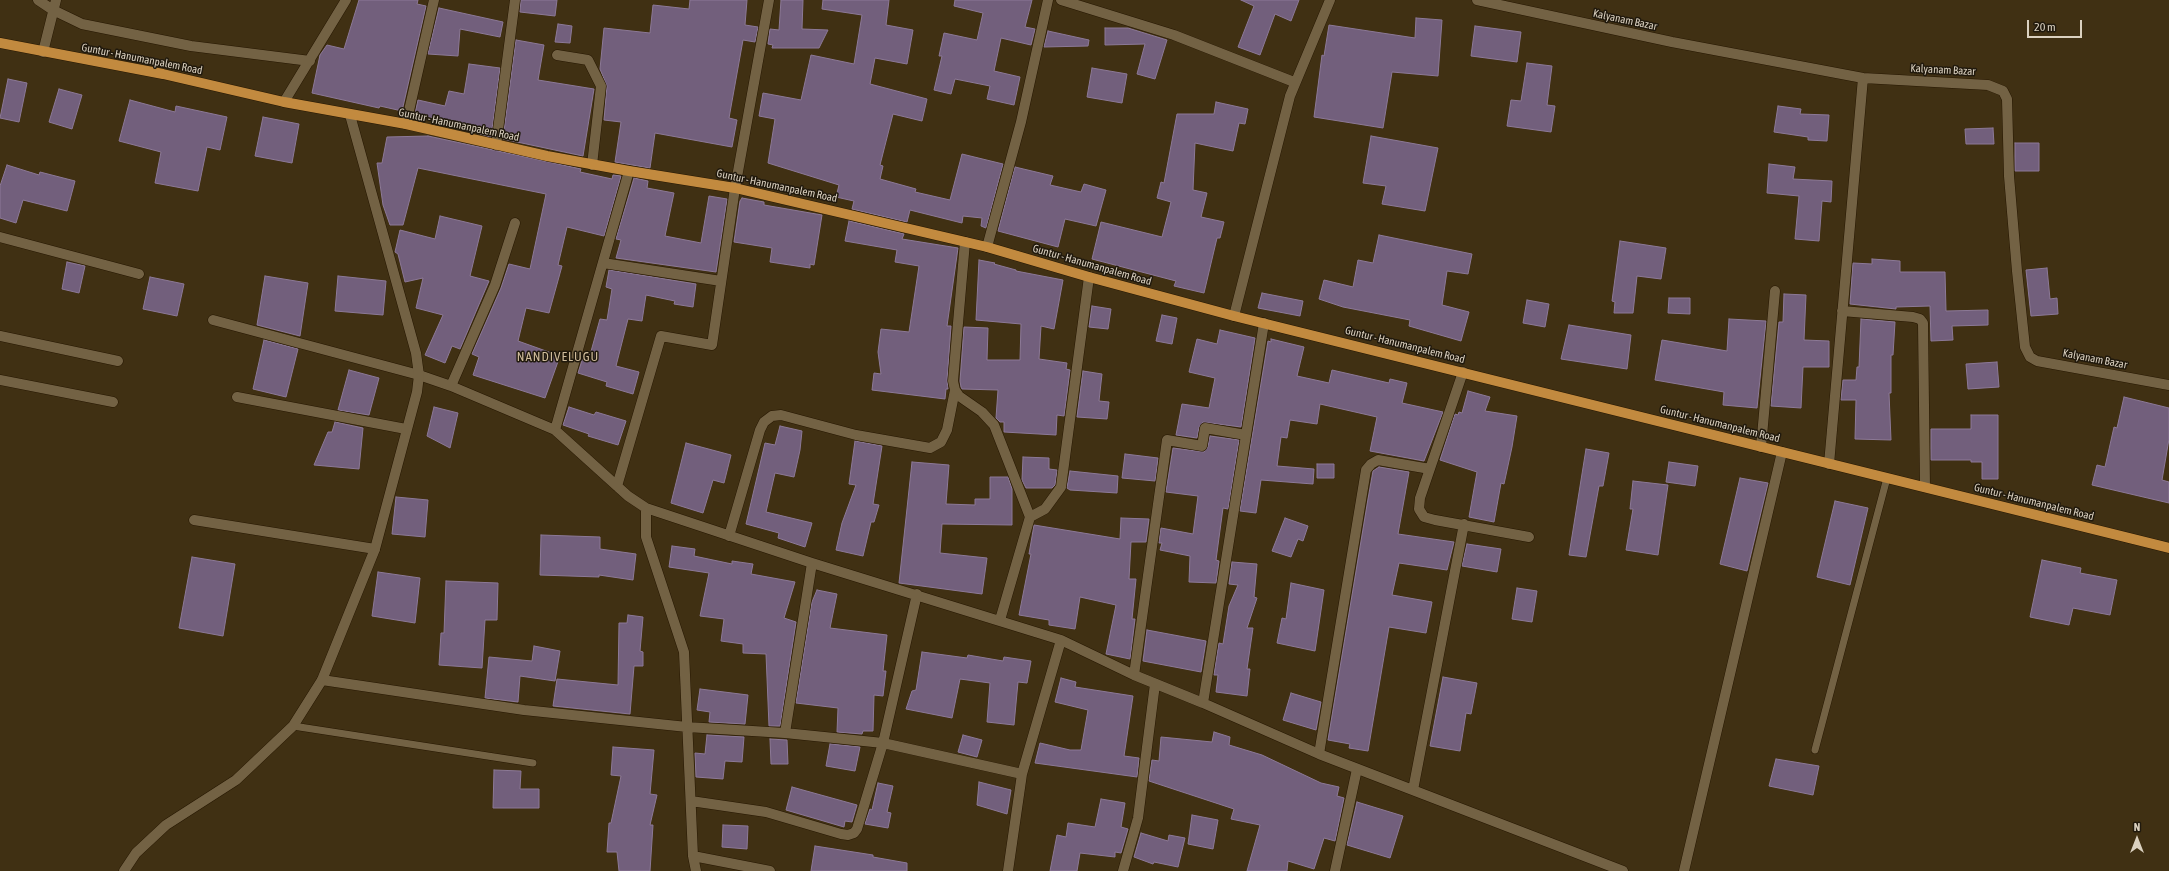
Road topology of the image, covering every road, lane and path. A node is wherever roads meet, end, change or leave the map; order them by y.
1 (38, 0) edge
2 (56, 0) edge
3 (346, 0) edge
4 (434, 0) edge
5 (515, 0) edge
6 (769, 0) edge
7 (1048, 0) edge
8 (1061, 0) edge
9 (1330, 0) edge
10 (1477, 0) edge
11 (53, 10) junction
12 (0, 43) edge
13 (43, 52) junction
14 (557, 55) dead end
15 (310, 61) junction
16 (1863, 78) junction
17 (1294, 82) junction
18 (284, 102) junction
19 (350, 115) junction
20 (406, 124) junction
21 (496, 145) junction
22 (592, 165) junction
23 (629, 171) junction
24 (735, 188) junction
25 (515, 223) dead end
26 (0, 237) edge
27 (965, 242) junction
28 (987, 247) junction
29 (603, 263) junction
30 (139, 274) dead end
31 (1089, 277) junction
32 (721, 281) junction
33 (1775, 291) dead end
34 (1842, 311) junction
35 (1234, 316) junction
36 (213, 320) dead end
37 (1264, 323) junction
38 (0, 336) edge
39 (118, 361) dead end
40 (1464, 372) junction
41 (419, 375) junction
42 (0, 380) edge
43 (2169, 385) edge
44 (450, 386) junction
45 (955, 390) junction
46 (237, 397) dead end
47 (113, 402) dead end
48 (406, 429) junction
49 (555, 430) junction
50 (1246, 436) junction
51 (1761, 447) junction
52 (1782, 452) junction
53 (1829, 464) junction
54 (1430, 469) junction
55 (1887, 478) junction
56 (617, 486) junction
57 (1925, 487) junction
58 (646, 508) junction
59 (1030, 517) junction
60 (194, 520) dead end
61 (1464, 524) junction
62 (729, 536) junction
63 (1528, 537) dead end
64 (2169, 548) edge
65 (375, 549) junction
66 (812, 563) junction
67 (917, 594) junction
68 (1000, 620) junction
69 (1061, 640) junction
70 (1134, 675) junction
71 (322, 680) junction
72 (1155, 684) junction
73 (1204, 702) junction
74 (293, 726) junction
75 (687, 727) junction
76 (785, 733) junction
77 (883, 743) junction
78 (1816, 750) dead end
79 (1319, 754) junction
80 (533, 763) dead end
81 (1357, 769) junction
82 (1022, 774) junction
83 (1413, 790) junction
84 (691, 801) junction
85 (694, 856) junction
86 (124, 871) edge
87 (696, 871) edge
88 (770, 871) edge
89 (1008, 871) edge
90 (1123, 871) edge
91 (1335, 871) edge
92 (1623, 871) edge
93 (1684, 871) edge

1 - 11 street
2 - 11 street
3 - 15 street
4 - 20 street
5 - 21 street
6 - 24 street
7 - 28 street
8 - 17 street
9 - 17 street
10 - 16 street, Kalyanam Bazar
11 - 13 street
11 - 15 street
12 - 13 main road, Guntur - Hanumanpalem Road
13 - 18 main road, Guntur - Hanumanpalem Road
14 - 22 street
15 - 18 street
16 - 34 street
16 - 43 street, Kalyanam Bazar
17 - 35 street
18 - 19 main road, Guntur - Hanumanpalem Road
19 - 20 main road, Guntur - Hanumanpalem Road
19 - 41 street
20 - 21 main road, Guntur - Hanumanpalem Road
21 - 22 main road, Guntur - Hanumanpalem Road
22 - 23 main road, Guntur - Hanumanpalem Road
23 - 24 main road, Guntur - Hanumanpalem Road
23 - 29 street
24 - 27 main road, Guntur - Hanumanpalem Road
24 - 32 street
25 - 44 street
26 - 30 street
27 - 28 main road, Guntur - Hanumanpalem Road
27 - 45 street
28 - 31 main road, Guntur - Hanumanpalem Road
29 - 32 street
29 - 49 street
31 - 35 main road, Guntur - Hanumanpalem Road
31 - 59 street
32 - 56 street
33 - 51 street
34 - 53 street
34 - 57 street
35 - 37 main road, Guntur - Hanumanpalem Road
36 - 41 street
37 - 40 main road, Guntur - Hanumanpalem Road
37 - 50 street
38 - 39 street
40 - 51 main road, Guntur - Hanumanpalem Road
40 - 54 street
41 - 44 street
41 - 48 street
42 - 47 street
44 - 49 street
45 - 59 street
45 - 62 street
46 - 48 street
48 - 65 street
49 - 56 street
50 - 70 street
50 - 73 street
51 - 52 main road, Guntur - Hanumanpalem Road
52 - 53 main road, Guntur - Hanumanpalem Road
52 - 93 street
53 - 55 main road, Guntur - Hanumanpalem Road
54 - 61 street
54 - 79 street
55 - 57 main road, Guntur - Hanumanpalem Road
55 - 78 lane
56 - 58 street
57 - 64 main road, Guntur - Hanumanpalem Road
58 - 62 street
58 - 75 street
59 - 68 street
60 - 65 street
61 - 63 street
61 - 83 street
62 - 66 street
65 - 71 street
66 - 67 street
66 - 76 street
67 - 68 street
67 - 77 street
68 - 69 street
69 - 70 street
69 - 82 street
70 - 72 street
71 - 74 street
71 - 75 street
72 - 73 street
72 - 90 street
73 - 79 street
74 - 80 lane
74 - 86 street
75 - 76 street
75 - 84 street
76 - 77 street
77 - 82 street
77 - 84 street
79 - 81 street
81 - 83 street
81 - 91 street
82 - 89 street
83 - 92 street
84 - 85 street
85 - 87 street
85 - 88 street

